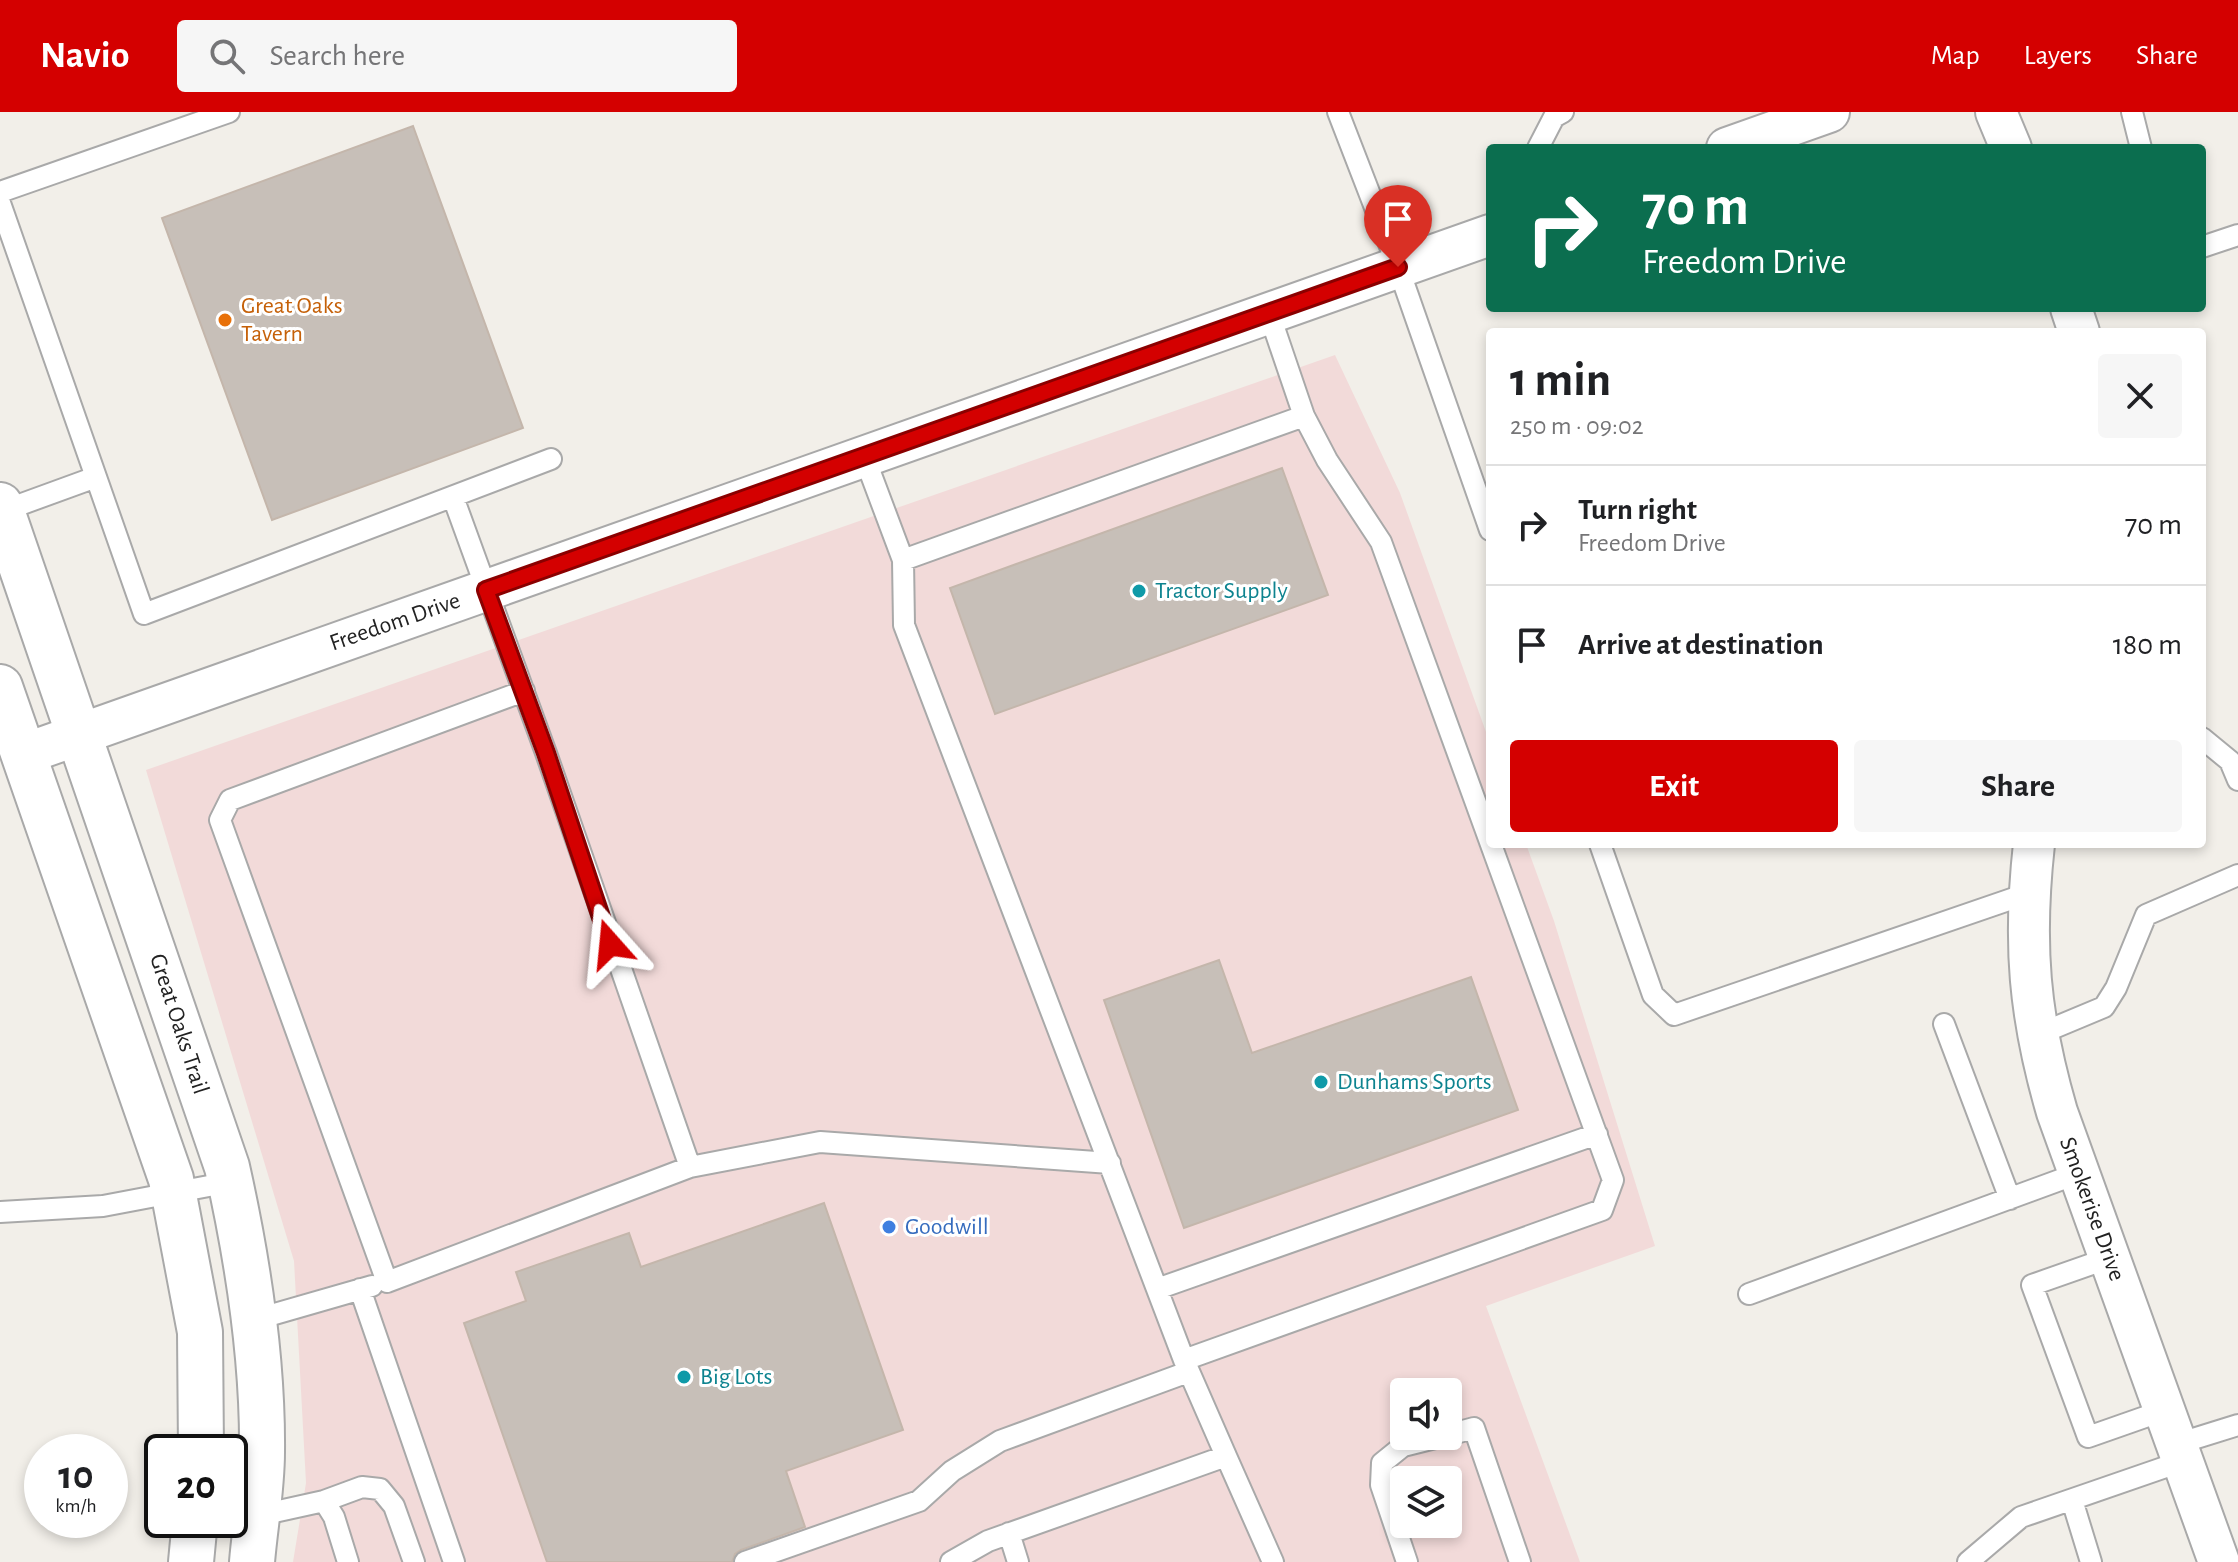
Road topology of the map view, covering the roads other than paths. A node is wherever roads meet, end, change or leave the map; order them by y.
1 (229, 112) edge
2 (1338, 112) edge
3 (1563, 112) edge
4 (1829, 112) edge
5 (1996, 112) edge
6 (2132, 112) edge
7 (1770, 120) edge
8 (1540, 144) edge
9 (1733, 144) edge
10 (2009, 144) edge
11 (2140, 144) edge
12 (0, 192) edge
13 (0, 203) edge
14 (2238, 235) edge
15 (1486, 236) edge
16 (2206, 246) edge
17 (1398, 267) junction
18 (1269, 313) junction
19 (1304, 416) junction
20 (864, 456) junction
21 (551, 459) dead end
22 (96, 477) junction
23 (453, 497) junction
24 (1, 510) edge
25 (1486, 519) edge
26 (903, 560) junction
27 (486, 590) junction
28 (0, 687) edge
29 (524, 691) junction
30 (78, 734) junction
31 (2206, 741) edge
32 (24, 754) junction
33 (2238, 780) edge
34 (1486, 830) edge
35 (1493, 848) edge
36 (1601, 848) edge
37 (2034, 848) edge
38 (2238, 875) edge
39 (2029, 893) junction
40 (1944, 1024) dead end
41 (2037, 1035) junction
42 (1597, 1134) junction
43 (1110, 1163) junction
44 (690, 1167) junction
45 (2079, 1173) junction
46 (230, 1182) junction
47 (174, 1194) junction
48 (2010, 1199) junction
49 (0, 1212) edge
50 (2109, 1258) junction
51 (387, 1282) junction
52 (360, 1289) junction
53 (1157, 1289) junction
54 (1749, 1294) dead end
55 (254, 1320) junction
56 (1186, 1366) junction
57 (2238, 1425) edge
58 (1462, 1431) edge
59 (201, 1434) edge
60 (2175, 1438) junction
61 (1398, 1450) edge
62 (1226, 1456) junction
63 (2072, 1500) junction
64 (324, 1501) junction
65 (1009, 1533) junction
66 (193, 1538) edge
67 (247, 1548) edge
68 (191, 1562) edge
69 (348, 1562) edge
70 (414, 1562) edge
71 (454, 1562) edge
72 (745, 1562) edge
73 (951, 1562) edge
74 (1018, 1562) edge
75 (1273, 1562) edge
76 (1407, 1562) edge
77 (1520, 1562) edge
78 (1968, 1562) edge
79 (2091, 1562) edge
80 (2219, 1562) edge

1 - 12 lane
2 - 17 lane
3 - 8 lane
4 - 7 street
5 - 10 street
6 - 11 lane
7 - 9 street
13 - 22 lane
14 - 16 lane
15 - 17 street, Freedom Drive
17 - 18 street, Freedom Drive
17 - 25 lane
18 - 19 lane
18 - 20 street, Freedom Drive
19 - 26 lane
19 - 34 lane
20 - 26 lane
20 - 27 street, Freedom Drive
21 - 23 lane
22 - 23 lane
22 - 24 lane
23 - 27 lane
24 - 30 street, Great Oaks Trail
26 - 43 lane
27 - 29 lane
27 - 30 street, Freedom Drive
28 - 32 street
29 - 44 lane
29 - 51 lane
30 - 32 street, Freedom Drive
30 - 46 street, Great Oaks Trail
31 - 33 lane
32 - 47 street
35 - 42 lane
36 - 39 lane
37 - 39 street, Smokerise Drive
38 - 41 lane
39 - 41 street, Smokerise Drive
40 - 48 lane
41 - 45 street, Smokerise Drive
42 - 53 lane
42 - 56 lane
43 - 44 lane
43 - 53 lane
44 - 51 lane
45 - 48 lane
45 - 50 street, Smokerise Drive
46 - 47 lane
46 - 55 street, Great Oaks Trail
47 - 49 lane
47 - 59 street
48 - 54 lane
50 - 60 street, Smokerise Drive
50 - 60 lane
51 - 52 lane
52 - 55 lane
52 - 71 lane
53 - 56 lane
55 - 67 street, Great Oaks Trail
56 - 62 lane
56 - 72 lane
57 - 60 lane
58 - 77 lane
60 - 63 lane
60 - 80 street, Smokerise Drive
61 - 76 lane
62 - 65 lane
62 - 75 lane
63 - 78 lane
63 - 79 lane
64 - 67 lane
64 - 69 lane
64 - 70 lane
65 - 73 lane
65 - 74 lane
66 - 68 street

